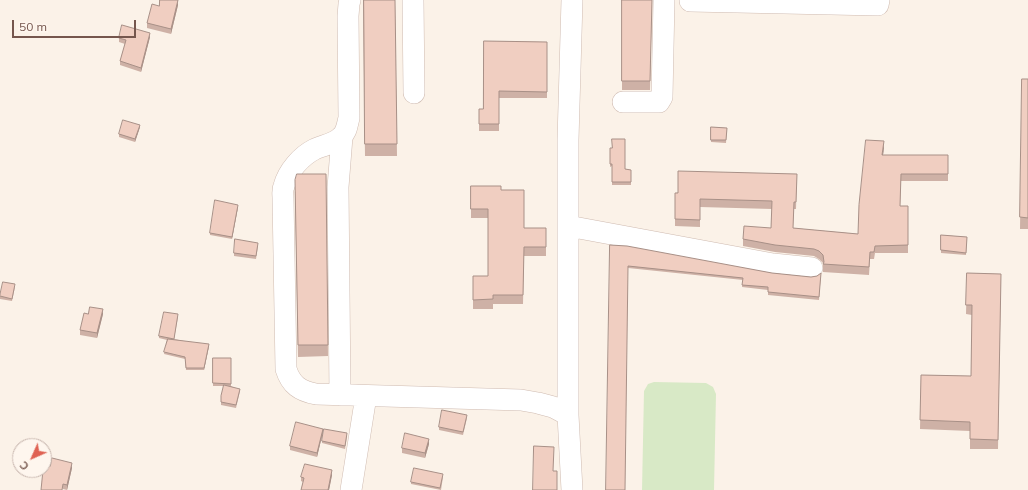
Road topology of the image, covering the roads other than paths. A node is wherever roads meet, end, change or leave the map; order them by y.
1 (350, 0) edge
2 (413, 0) edge
3 (572, 0) edge
4 (664, 0) edge
5 (879, 0) edge
6 (690, 1) edge
7 (414, 93) dead end
8 (624, 102) dead end
9 (342, 137) junction
10 (568, 226) junction
11 (812, 268) dead end
12 (340, 395) junction
13 (366, 396) junction
14 (568, 415) junction
15 (351, 490) edge
16 (572, 490) edge

1 - 9 street
2 - 7 street
3 - 10 street
4 - 8 street
5 - 6 street
9 - 12 street
9 - 12 street
10 - 11 street
10 - 14 street
12 - 13 street
13 - 14 street
13 - 15 street
14 - 16 street

